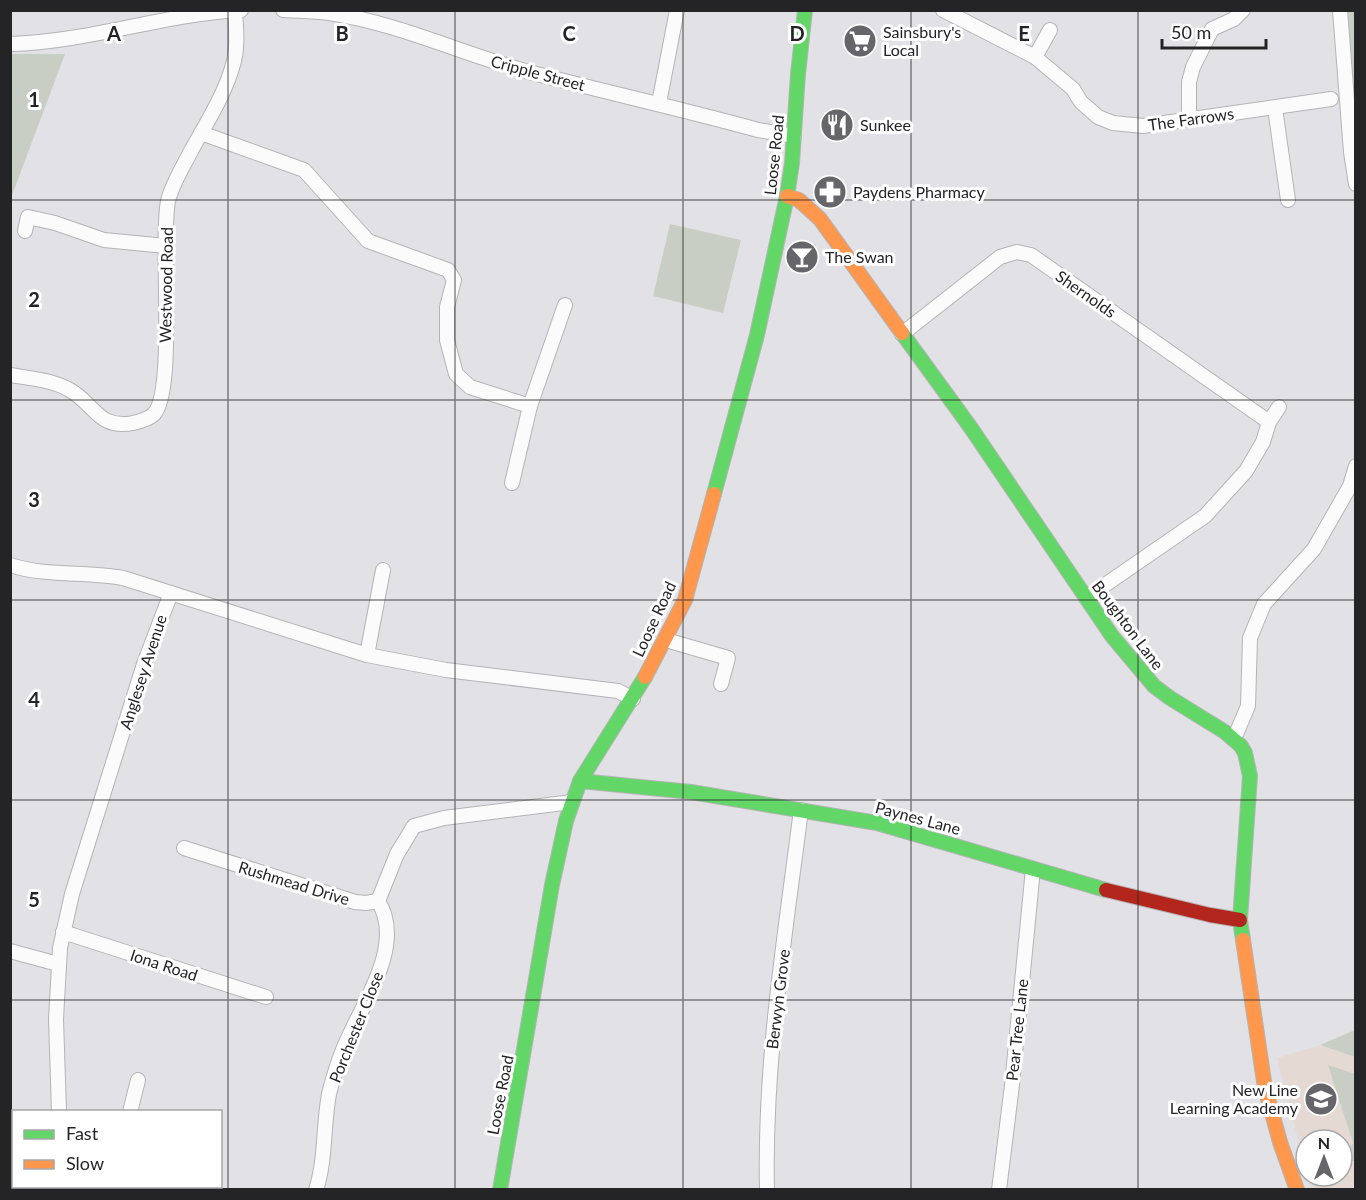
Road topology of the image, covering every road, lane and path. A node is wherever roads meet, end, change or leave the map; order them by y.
1 (241, 10) edge
2 (284, 10) edge
3 (677, 10) edge
4 (805, 10) edge
5 (942, 10) edge
6 (1243, 10) edge
7 (1340, 10) edge
8 (235, 11) edge
9 (185, 13) edge
10 (1050, 30) dead end
11 (10, 44) edge
12 (1035, 57) junction
13 (1331, 99) dead end
14 (659, 104) junction
15 (1275, 108) junction
16 (1189, 119) junction
17 (201, 133) junction
18 (794, 136) junction
19 (1356, 184) edge
20 (788, 196) junction
21 (1288, 200) dead end
22 (26, 224) dead end
23 (166, 246) junction
24 (565, 305) dead end
25 (902, 334) junction
26 (10, 375) edge
27 (530, 406) junction
28 (1279, 407) dead end
29 (1269, 422) junction
30 (1356, 466) edge
31 (512, 483) dead end
32 (10, 565) edge
33 (383, 570) dead end
34 (171, 593) junction
35 (1086, 598) junction
36 (666, 640) junction
37 (367, 655) junction
38 (721, 684) dead end
39 (633, 699) junction
40 (1234, 739) junction
41 (580, 781) junction
42 (572, 802) junction
43 (801, 810) junction
44 (184, 848) dead end
45 (1033, 870) junction
46 (378, 901) junction
47 (1240, 920) junction
48 (63, 932) junction
49 (10, 951) edge
50 (58, 964) junction
51 (266, 997) dead end
52 (138, 1080) dead end
53 (59, 1110) edge
54 (130, 1110) edge
55 (316, 1190) edge
56 (500, 1190) edge
57 (767, 1190) edge
58 (999, 1190) edge
59 (1297, 1190) edge

1 - 8 street
2 - 14 street, Cripple Street
3 - 14 street
4 - 18 main road, Loose Road
5 - 12 street, The Farrows
6 - 16 street
7 - 19 street
8 - 9 street
8 - 17 street, Westwood Road
9 - 11 street
10 - 12 street
12 - 16 street, The Farrows
13 - 15 street, The Farrows
14 - 18 street, Cripple Street
15 - 16 street, The Farrows
15 - 21 street
17 - 23 street, Westwood Road
17 - 27 street
18 - 20 main road, Loose Road
20 - 25 main road, Boughton Lane
20 - 36 main road, Loose Road
22 - 23 street
23 - 26 street, Westwood Road
24 - 27 street
25 - 29 street, Shernolds
25 - 35 main road, Boughton Lane
27 - 31 street
28 - 29 street
29 - 35 street
30 - 40 street
32 - 34 street
33 - 37 street
34 - 37 street, Anglesey Avenue
34 - 48 street, Anglesey Avenue
35 - 40 main road, Boughton Lane
36 - 38 street
36 - 39 main road, Loose Road
37 - 39 street, Anglesey Avenue
39 - 41 main road, Loose Road
40 - 47 main road, Boughton Lane
41 - 42 main road, Loose Road
41 - 43 main road, Paynes Lane
42 - 46 street
42 - 56 main road, Loose Road
43 - 45 main road, Paynes Lane
43 - 57 street, Berwyn Grove
44 - 46 street, Rushmead Drive
45 - 47 main road, Paynes Lane
45 - 58 street, Pear Tree Lane
46 - 55 street, Porchester Close
47 - 59 main road, Boughton Lane
48 - 50 street, Anglesey Avenue
48 - 51 street, Iona Road
49 - 50 street
50 - 53 street, Anglesey Avenue
52 - 54 street

